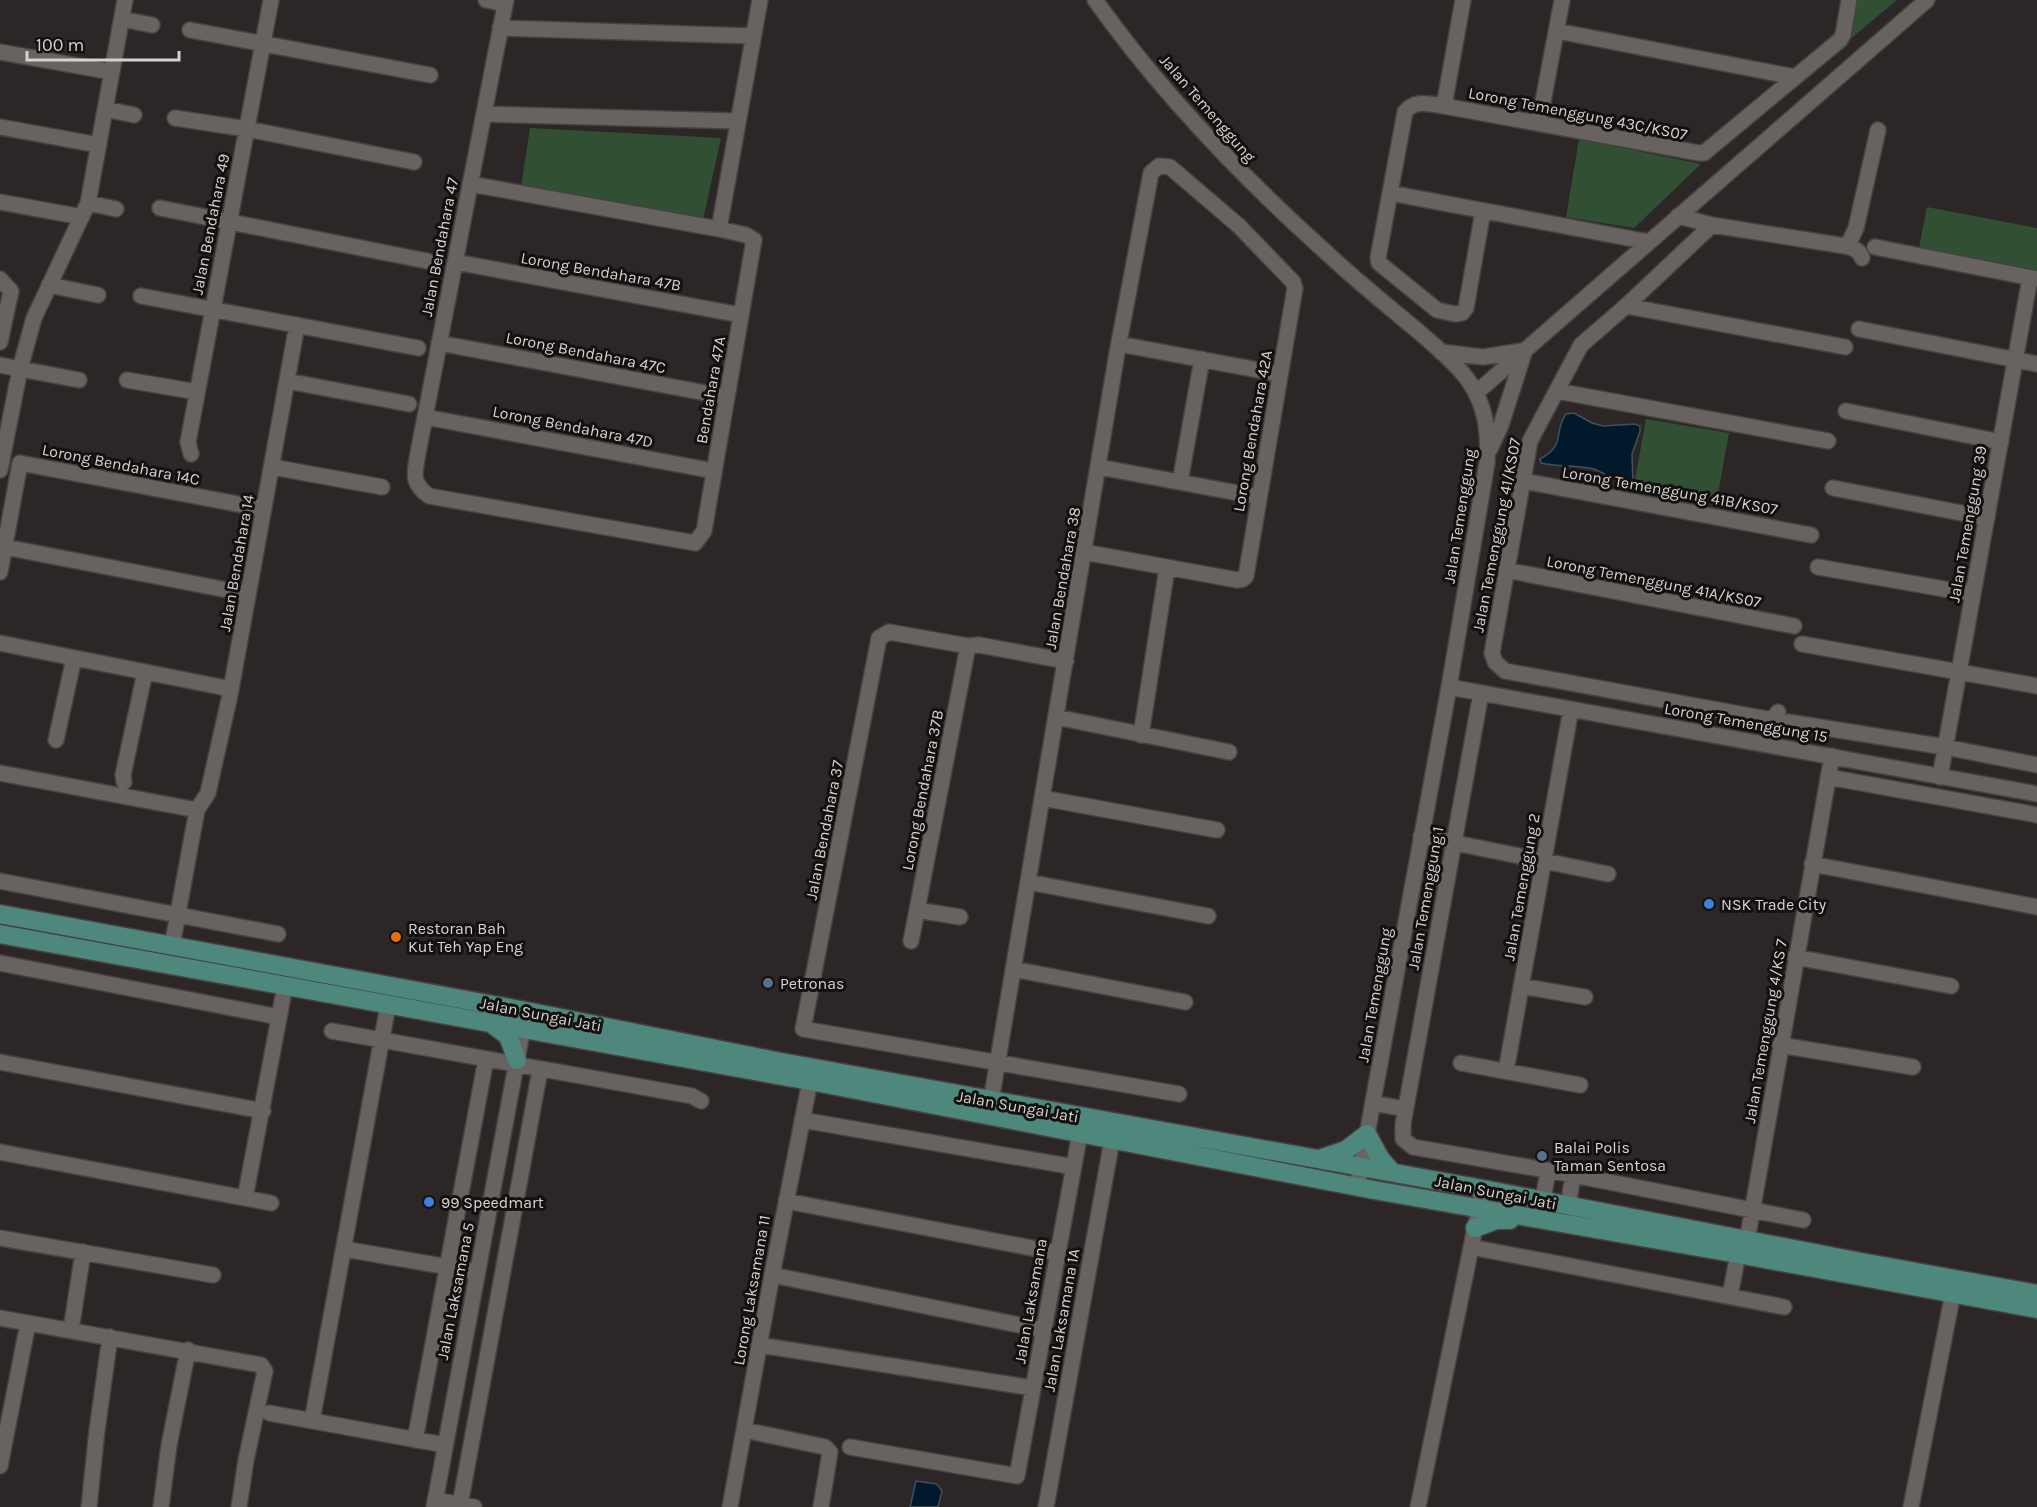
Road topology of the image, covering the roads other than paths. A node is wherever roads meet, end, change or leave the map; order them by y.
1 (125, 0) edge
2 (271, 0) edge
3 (486, 0) edge
4 (760, 0) edge
5 (1095, 0) edge
6 (1463, 0) edge
7 (1562, 0) edge
8 (1849, 0) edge
9 (1927, 0) edge
10 (505, 2) edge
11 (122, 19) junction
12 (152, 25) dead end
13 (500, 28) junction
14 (190, 30) dead end
15 (1557, 31) junction
16 (753, 36) junction
17 (263, 44) junction
18 (0, 52) edge
19 (112, 72) junction
20 (430, 75) dead end
21 (1795, 77) junction
22 (1444, 106) junction
23 (105, 109) junction
24 (483, 114) junction
25 (134, 115) dead end
26 (176, 118) dead end
27 (737, 121) junction
28 (1539, 123) junction
29 (0, 127) edge
30 (247, 129) junction
31 (1878, 130) dead end
32 (99, 145) junction
33 (414, 162) dead end
34 (470, 184) junction
35 (1390, 193) junction
36 (0, 202) edge
37 (160, 208) dead end
38 (116, 209) dead end
39 (85, 210) junction
40 (1482, 211) junction
41 (1678, 216) junction
42 (229, 221) junction
43 (1712, 225) junction
44 (1239, 226) joint
45 (719, 229) junction
46 (1649, 242) junction
47 (1845, 246) junction
48 (1875, 247) dead end
49 (1862, 258) dead end
50 (427, 261) dead end
51 (455, 262) junction
52 (0, 279) edge
53 (2034, 279) edge
54 (49, 285) junction
55 (98, 295) dead end
56 (141, 296) dead end
57 (1626, 306) junction
58 (213, 309) junction
59 (741, 315) junction
60 (297, 325) junction
61 (1859, 329) dead end
62 (0, 342) edge
63 (439, 343) junction
64 (1119, 344) junction
65 (1845, 347) dead end
66 (417, 348) dead end
67 (1525, 350) junction
68 (1441, 352) junction
69 (1202, 359) junction
70 (2015, 360) junction
71 (2037, 364) edge
72 (0, 365) edge
73 (20, 369) junction
74 (1280, 374) junction
75 (79, 380) dead end
76 (128, 380) dead end
77 (287, 381) junction
78 (1557, 391) junction
79 (197, 392) junction
80 (1476, 393) junction
81 (727, 397) junction
82 (410, 404) dead end
83 (1846, 411) dead end
84 (425, 417) junction
85 (1828, 441) dead end
86 (2001, 442) junction
87 (2, 453) edge
88 (1488, 453) junction
89 (191, 454) dead end
90 (272, 467) junction
91 (1099, 467) junction
92 (0, 470) edge
93 (714, 471) junction
94 (1524, 481) junction
95 (1180, 482) junction
96 (382, 487) dead end
97 (1833, 488) dead end
98 (1259, 497) junction
99 (264, 509) junction
100 (1987, 518) junction
101 (1811, 535) dead end
102 (694, 543) joint
103 (2, 547) edge
104 (1084, 552) junction
105 (1818, 567) dead end
106 (1167, 568) junction
107 (1506, 570) junction
108 (0, 572) edge
109 (249, 594) junction
110 (1973, 594) junction
111 (1794, 626) dead end
112 (0, 644) edge
113 (1802, 644) dead end
114 (968, 646) junction
115 (74, 658) junction
116 (1066, 660) junction
117 (145, 672) junction
118 (1959, 672) junction
119 (2037, 686) edge
120 (1449, 687) junction
121 (231, 689) junction
122 (1480, 693) junction
123 (1571, 709) junction
124 (1056, 717) junction
125 (1141, 735) junction
126 (56, 740) dead end
127 (1946, 747) junction
128 (1229, 752) dead end
129 (1832, 756) junction
130 (2037, 765) edge
131 (0, 773) edge
132 (1828, 777) junction
133 (1940, 777) junction
134 (124, 782) dead end
135 (2037, 794) edge
136 (1042, 798) junction
137 (199, 807) junction
138 (2037, 815) edge
139 (1217, 830) dead end
140 (1421, 836) junction
141 (1454, 843) junction
142 (1544, 861) junction
143 (1812, 864) junction
144 (1608, 874) dead end
145 (0, 881) edge
146 (1028, 882) junction
147 (2037, 907) edge
148 (917, 910) junction
149 (0, 914) edge
150 (178, 915) junction
151 (1208, 916) dead end
152 (960, 917) dead end
153 (0, 934) edge
154 (278, 934) dead end
155 (911, 941) dead end
156 (172, 946) junction
157 (1795, 957) junction
158 (0, 963) edge
159 (1013, 969) junction
160 (285, 986) junction
161 (1521, 986) junction
162 (1951, 986) dead end
163 (1585, 997) dead end
164 (1185, 1002) dead end
165 (388, 1005) junction
166 (279, 1017) junction
167 (524, 1020) junction
168 (491, 1023) junction
169 (332, 1031) dead end
170 (549, 1034) junction
171 (382, 1040) junction
172 (1780, 1045) junction
173 (486, 1059) junction
174 (0, 1062) edge
175 (517, 1063) junction
176 (997, 1063) junction
177 (1461, 1063) dead end
178 (1913, 1067) dead end
179 (540, 1070) junction
180 (1506, 1071) junction
181 (810, 1081) junction
182 (1580, 1085) dead end
183 (1179, 1094) dead end
184 (701, 1101) dead end
185 (991, 1101) junction
186 (1373, 1103) junction
187 (1400, 1108) junction
188 (262, 1111) junction
189 (802, 1120) junction
190 (1080, 1133) junction
191 (1367, 1134) junction
192 (1112, 1140) junction
193 (0, 1152) edge
194 (1318, 1159) junction
195 (1074, 1167) junction
196 (1361, 1167) junction
197 (1548, 1171) junction
198 (1392, 1172) junction
199 (1573, 1175) junction
200 (1357, 1187) junction
201 (1483, 1189) junction
202 (245, 1198) junction
203 (1543, 1200) junction
204 (786, 1202) junction
205 (1440, 1202) junction
206 (271, 1203) dead end
207 (1568, 1206) junction
208 (1479, 1209) junction
209 (1753, 1209) junction
210 (1539, 1219) junction
211 (1803, 1220) dead end
212 (0, 1238) edge
213 (1473, 1238) junction
214 (1743, 1247) junction
215 (344, 1249) junction
216 (83, 1252) junction
217 (1058, 1253) junction
218 (447, 1267) junction
219 (477, 1272) junction
220 (213, 1275) dead end
221 (772, 1275) junction
222 (1953, 1293) junction
223 (2037, 1294) edge
224 (1730, 1296) junction
225 (1784, 1307) dead end
226 (2037, 1309) edge
227 (0, 1318) edge
228 (28, 1323) junction
229 (71, 1330) junction
230 (1044, 1330) junction
231 (110, 1337) junction
232 (759, 1345) junction
233 (188, 1350) junction
234 (1033, 1388) junction
235 (269, 1413) dead end
236 (312, 1421) junction
237 (744, 1430) junction
238 (415, 1440) junction
239 (444, 1445) junction
240 (850, 1447) dead end
241 (0, 1467) edge
242 (435, 1504) edge
243 (467, 1506) edge
244 (89, 1507) edge
245 (161, 1507) edge
246 (242, 1507) edge
247 (730, 1507) edge
248 (821, 1507) edge
249 (1046, 1507) edge
250 (1418, 1507) edge
251 (1911, 1507) edge

1 - 11 street
2 - 17 street, Jalan Bendahara 49
3 - 10 street
4 - 16 street
5 - 68 street, Jalan Temenggung
6 - 22 street
7 - 15 street
8 - 21 street, Lorong Temenggung 43C/KS07
9 - 41 street
10 - 13 street, Jalan Bendahara 47
11 - 12 street
11 - 19 street
13 - 16 street
13 - 24 street, Jalan Bendahara 47
14 - 17 street
15 - 21 street
15 - 28 street
16 - 27 street
17 - 20 street
17 - 30 street, Jalan Bendahara 49
18 - 19 street
19 - 23 street
21 - 28 street, Lorong Temenggung 43C/KS07
22 - 28 street, Lorong Temenggung 43C/KS07
22 - 35 street, Lorong Temenggung 43C/KS07
23 - 25 street
23 - 32 street
24 - 27 street
24 - 34 street, Jalan Bendahara 47
26 - 30 street
27 - 45 street
29 - 32 street
30 - 33 street
30 - 42 street, Jalan Bendahara 49
31 - 47 street
32 - 39 street
34 - 45 street
34 - 51 street, Jalan Bendahara 47
35 - 40 street
35 - 40 street, Lorong Temenggung 43C/KS07
36 - 39 street
37 - 42 street
38 - 39 street
39 - 54 street
40 - 46 street
41 - 43 street
41 - 46 street
42 - 50 street
42 - 58 street, Jalan Bendahara 49
43 - 47 street
43 - 57 street, Jalan Temenggung 41/KS07
44 - 64 street, Jalan Bendahara 38
44 - 74 street, Lorong Bendahara 42A
45 - 59 street, Bendahara 47A
46 - 67 street
47 - 49 street
48 - 53 street
51 - 59 street, Lorong Bendahara 47B
51 - 63 street, Jalan Bendahara 47
52 - 62 street
53 - 70 street, Jalan Temenggung 39
54 - 55 street
54 - 73 street
56 - 58 street
57 - 65 street
57 - 78 street, Jalan Temenggung 41/KS07
58 - 60 street
58 - 79 street, Jalan Bendahara 49
59 - 81 street, Bendahara 47A
60 - 66 street
60 - 77 street, Jalan Bendahara 14
61 - 70 street
63 - 81 street, Lorong Bendahara 47C
63 - 84 street, Jalan Bendahara 47
64 - 69 street
64 - 91 street, Jalan Bendahara 38
67 - 68 street
67 - 80 street
67 - 88 street
68 - 80 street, Jalan Temenggung
69 - 74 street
69 - 95 street
70 - 71 street
70 - 86 street, Jalan Temenggung 39
72 - 73 street
73 - 75 street
73 - 87 street
74 - 98 street, Lorong Bendahara 42A
76 - 79 street
77 - 82 street
77 - 90 street, Jalan Bendahara 14
78 - 85 street
78 - 94 street, Jalan Temenggung 41/KS07
79 - 89 street, Jalan Bendahara 49
80 - 88 street, Jalan Temenggung
81 - 93 street, Bendahara 47A
83 - 86 street
84 - 93 street, Lorong Bendahara 47D
84 - 102 street, Jalan Bendahara 47
86 - 100 street, Jalan Temenggung 39
87 - 92 street
88 - 120 street, Jalan Temenggung
90 - 96 street
90 - 99 street, Jalan Bendahara 14
91 - 95 street
91 - 104 street, Jalan Bendahara 38
93 - 102 street, Bendahara 47A
94 - 101 street, Lorong Temenggung 41B/KS07
94 - 107 street, Jalan Temenggung 41/KS07
95 - 98 street
97 - 100 street
98 - 106 street, Lorong Bendahara 42A
99 - 103 street, Lorong Bendahara 14C
99 - 109 street, Jalan Bendahara 14
100 - 110 street, Jalan Temenggung 39
103 - 108 street
103 - 109 street
104 - 106 street
104 - 116 street, Jalan Bendahara 38
105 - 110 street
106 - 125 street
107 - 111 street, Lorong Temenggung 41A/KS07
107 - 127 street, Jalan Temenggung 41/KS07
109 - 121 street, Jalan Bendahara 14
110 - 118 street, Jalan Temenggung 39
112 - 115 street
113 - 118 street
114 - 116 street
114 - 148 street, Lorong Bendahara 37B
114 - 176 street, Jalan Bendahara 37
115 - 117 street
115 - 126 street
116 - 124 street, Jalan Bendahara 38
117 - 121 street
117 - 134 street
118 - 119 street
118 - 127 street, Jalan Temenggung 39
120 - 122 street, Lorong Temenggung 15
120 - 140 street, Jalan Temenggung
121 - 137 street, Jalan Bendahara 14
122 - 123 street, Lorong Temenggung 15
122 - 141 street, Jalan Temenggung 1
123 - 129 street, Lorong Temenggung 15
123 - 142 street, Jalan Temenggung 2
124 - 125 street
124 - 136 street, Jalan Bendahara 38
125 - 128 street
127 - 130 street, Jalan Temenggung 41/KS07
127 - 133 street, Jalan Temenggung 39
129 - 132 street, Jalan Temenggung 4/KS 7
129 - 133 street, Lorong Temenggung 15
131 - 137 street
132 - 138 street
132 - 143 street, Jalan Temenggung 4/KS 7
133 - 135 street, Lorong Temenggung 15
136 - 139 street
136 - 146 street, Jalan Bendahara 38
137 - 150 street, Jalan Bendahara 14
140 - 141 street
140 - 186 street, Jalan Temenggung
141 - 142 street
141 - 187 street, Jalan Temenggung 1
142 - 144 street
142 - 161 street, Jalan Temenggung 2
143 - 147 street
143 - 157 street, Jalan Temenggung 4/KS 7
145 - 150 street
146 - 151 street
146 - 159 street, Jalan Bendahara 38
148 - 152 street
148 - 155 street, Lorong Bendahara 37B
149 - 156 main road, Jalan Sungai Jati
150 - 154 street
150 - 156 street, Jalan Bendahara 14
153 - 160 main road, Jalan Sungai Jati
156 - 167 main road, Jalan Sungai Jati
157 - 162 street
157 - 172 street, Jalan Temenggung 4/KS 7
158 - 166 street
159 - 164 street
159 - 176 street, Jalan Bendahara 38
160 - 165 main road, Jalan Sungai Jati
160 - 166 street
161 - 163 street
161 - 180 street, Jalan Temenggung 2
165 - 168 main road, Jalan Sungai Jati
165 - 171 street
166 - 188 street
167 - 168 main road, Jalan Sungai Jati
167 - 170 main road, Jalan Sungai Jati
167 - 175 street, Jalan Laksamana 5
167 - 185 main road, Jalan Sungai Jati
168 - 175 main road
169 - 171 street
170 - 175 main road
170 - 181 main road, Jalan Sungai Jati
171 - 173 street
171 - 215 street
172 - 178 street
172 - 209 street, Jalan Temenggung 4/KS 7
173 - 175 street
173 - 218 street
174 - 188 street
175 - 179 street
175 - 219 street, Jalan Laksamana 5
176 - 183 street
176 - 185 street, Jalan Bendahara 38
177 - 180 street
179 - 184 street
179 - 243 street
180 - 182 street
181 - 189 street, Lorong Laksamana 11
181 - 190 main road, Jalan Sungai Jati
185 - 194 main road, Jalan Sungai Jati
186 - 187 street
186 - 191 street, Jalan Temenggung
187 - 197 street, Jalan Temenggung 1
188 - 202 street
189 - 195 street
189 - 204 street, Lorong Laksamana 11
190 - 192 main road, Jalan Sungai Jati
190 - 195 street, Jalan Laksamana
191 - 194 main road
191 - 196 street, Jalan Temenggung
191 - 198 main road
192 - 200 main road, Jalan Sungai Jati
192 - 249 street, Jalan Laksamana 1A
193 - 202 street
194 - 196 main road, Jalan Sungai Jati
195 - 217 street, Jalan Laksamana
196 - 198 main road, Jalan Sungai Jati
196 - 200 street, Jalan Temenggung
197 - 199 street, Jalan Temenggung 1
197 - 203 street
198 - 201 main road, Jalan Sungai Jati
199 - 207 street
199 - 209 street, Jalan Temenggung 1
200 - 205 main road, Jalan Sungai Jati
201 - 203 main road, Jalan Sungai Jati
201 - 208 street
202 - 206 street
203 - 207 main road, Jalan Sungai Jati
204 - 217 street
204 - 221 street, Lorong Laksamana 11
205 - 208 main road, Jalan Sungai Jati
205 - 213 main road
207 - 214 main road, Jalan Sungai Jati
208 - 210 main road, Jalan Sungai Jati
208 - 213 street
209 - 211 street, Jalan Temenggung 1
209 - 214 street, Jalan Temenggung 4/KS 7
210 - 213 main road
210 - 214 main road, Jalan Sungai Jati
212 - 216 street
213 - 224 street
213 - 250 street
214 - 222 main road, Jalan Sungai Jati
214 - 223 main road, Jalan Sungai Jati
214 - 224 street, Jalan Temenggung 4/KS 7
215 - 218 street
215 - 236 street
216 - 220 street
216 - 229 street
217 - 230 street, Jalan Laksamana
218 - 219 street
218 - 238 street
219 - 239 street, Jalan Laksamana 5
221 - 230 street
221 - 232 street, Lorong Laksamana 11
222 - 226 main road, Jalan Sungai Jati
222 - 251 street
224 - 225 street
227 - 228 street
228 - 229 street
228 - 241 street
229 - 231 street
230 - 234 street, Jalan Laksamana
231 - 233 street
231 - 244 street
232 - 234 street
232 - 237 street, Lorong Laksamana 11
233 - 245 street
233 - 246 street
234 - 240 street, Jalan Laksamana
235 - 236 street
236 - 238 street
237 - 247 street, Lorong Laksamana 11
237 - 248 street
238 - 239 street
239 - 242 street, Jalan Laksamana 5
242 - 243 street

